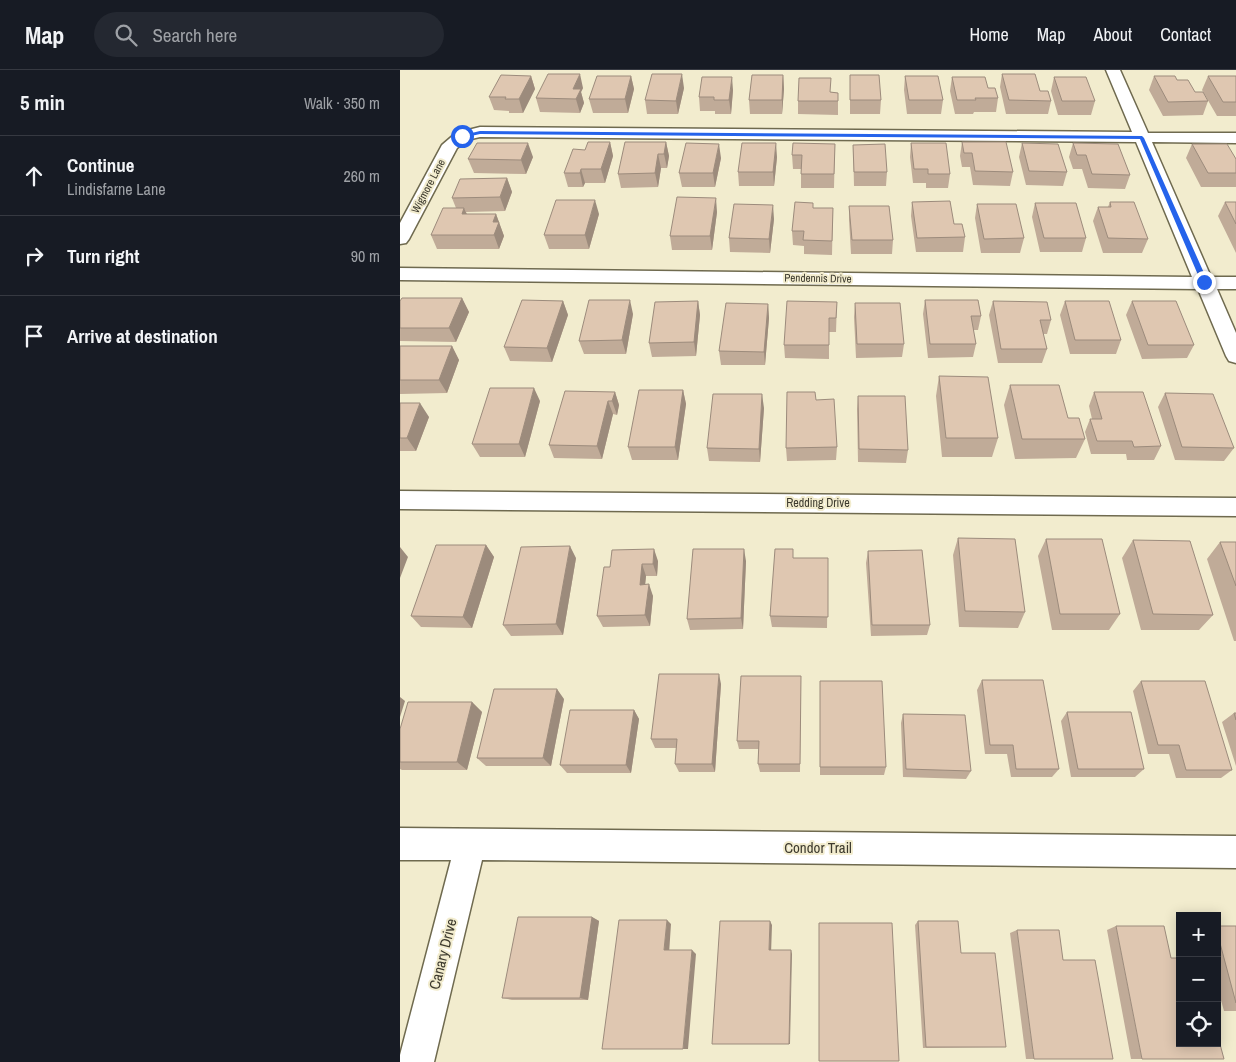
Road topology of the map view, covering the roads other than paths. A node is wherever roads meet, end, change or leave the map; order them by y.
1 (1112, 70) edge
2 (1142, 138) junction
3 (1236, 138) edge
4 (400, 239) edge
5 (400, 274) edge
6 (1204, 282) junction
7 (1236, 283) edge
8 (1236, 356) edge
9 (400, 500) edge
10 (1236, 507) edge
11 (400, 844) edge
12 (470, 846) junction
13 (1236, 852) edge
14 (416, 1062) edge

1 - 2 street
2 - 3 street
2 - 4 street, Wigmore Lane
2 - 6 street
5 - 6 street, Pendennis Drive
6 - 7 street, Pendennis Drive
6 - 8 street
9 - 10 street, Redding Drive
11 - 12 street, Condor Trail
12 - 13 street, Condor Trail
12 - 14 street, Canary Drive

